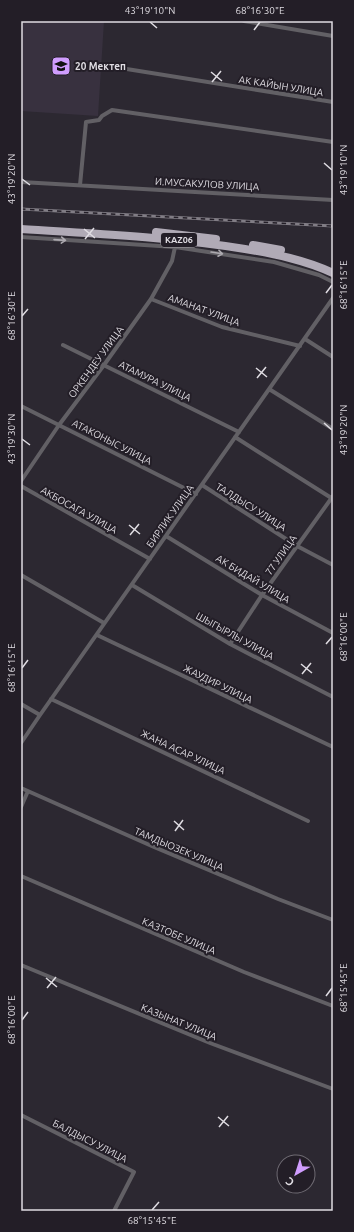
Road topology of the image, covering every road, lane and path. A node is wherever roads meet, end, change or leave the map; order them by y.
1 (244, 21) edge
2 (333, 36) edge
3 (108, 66) dead end
4 (333, 102) edge
5 (333, 142) edge
6 (21, 182) edge
7 (80, 185) junction
8 (333, 200) edge
9 (21, 223) edge
10 (21, 229) edge
11 (21, 237) edge
12 (175, 247) junction
13 (333, 266) edge
14 (333, 272) edge
15 (333, 282) edge
16 (333, 298) edge
17 (150, 299) junction
18 (305, 339) junction
19 (63, 345) dead end
20 (300, 346) junction
21 (333, 357) edge
22 (104, 365) junction
23 (269, 389) junction
24 (21, 406) edge
25 (59, 424) junction
26 (333, 429) edge
27 (239, 432) junction
28 (235, 437) junction
29 (21, 481) edge
30 (202, 485) junction
31 (21, 486) edge
32 (196, 494) junction
33 (332, 498) edge
34 (166, 536) junction
35 (297, 546) junction
36 (150, 558) junction
37 (333, 565) edge
38 (21, 575) edge
39 (132, 585) junction
40 (262, 595) junction
41 (104, 623) junction
42 (333, 633) edge
43 (97, 635) junction
44 (230, 644) junction
45 (333, 696) edge
46 (51, 699) junction
47 (21, 704) edge
48 (40, 715) junction
49 (21, 743) edge
50 (333, 747) edge
51 (21, 788) edge
52 (28, 791) junction
53 (21, 806) edge
54 (308, 821) dead end
55 (21, 876) edge
56 (333, 920) edge
57 (21, 965) edge
58 (333, 1006) edge
59 (333, 1089) edge
60 (21, 1115) edge
61 (114, 1211) edge

1 - 2 street
3 - 4 street, АК КАЙЫН УЛИЦА
5 - 7 street
6 - 7 street, И.МУСАКУЛОВ УЛИЦА
7 - 8 street, И.МУСАКУЛОВ УЛИЦА
9 - 13 highway, KАZ06
10 - 14 highway, KАZ06
11 -> 12 street
12 -> 15 street
12 - 17 street, ОРКЕНДЕУ УЛИЦА
16 - 18 street, БИРЛИК УЛИЦА
17 - 20 street, АМАНАТ УЛИЦА
17 - 22 street, ОРКЕНДЕУ УЛИЦА
18 - 20 street, БИРЛИК УЛИЦА
18 - 21 street
19 - 22 street, АТАМУРА УЛИЦА
20 - 23 street, БИРЛИК УЛИЦА
22 - 25 street, ОРКЕНДЕУ УЛИЦА
22 - 27 street, АТАМУРА УЛИЦА
23 - 26 street
23 - 27 street, БИРЛИК УЛИЦА
24 - 25 street, АТАКОНЫС УЛИЦА
25 - 29 street, ОРКЕНДЕУ УЛИЦА
25 - 32 street, АТАКОНЫС УЛИЦА
27 - 28 street, БИРЛИК УЛИЦА
28 - 30 street, БИРЛИК УЛИЦА
28 - 33 street
30 - 32 street, БИРЛИК УЛИЦА
30 - 35 street, ТАЛДЫСУ УЛИЦА
31 - 36 street, АКБОСАГА УЛИЦА
32 - 34 street, БИРЛИК УЛИЦА
33 - 35 street, 77 УЛИЦА
34 - 36 street, БИРЛИК УЛИЦА
34 - 40 street, АК БИДАЙ УЛИЦА
35 - 37 street, ТАЛДЫСУ УЛИЦА
35 - 40 street, 77 УЛИЦА
36 - 39 street, БИРЛИК УЛИЦА
38 - 41 street
39 - 41 street, БИРЛИК УЛИЦА
39 - 44 street, ШЫГЫРЛЫ УЛИЦА
40 - 42 street, АК БИДАЙ УЛИЦА
40 - 44 street, 77 УЛИЦА
41 - 43 street, БИРЛИК УЛИЦА
43 - 46 street, БИРЛИК УЛИЦА
43 - 50 street, ЖАУДИР УЛИЦА
44 - 45 street, ШЫГЫРЛЫ УЛИЦА
46 - 48 street, БИРЛИК УЛИЦА
46 - 54 street, ЖАНА АСАР УЛИЦА
47 - 48 street
48 - 49 street, БИРЛИК УЛИЦА
51 - 52 street, ТАМДЫОЗЕК УЛИЦА
52 - 53 street
52 - 56 street, ТАМДЫОЗЕК УЛИЦА
55 - 58 street, КАЗТОБЕ УЛИЦА
57 - 59 street, КАЗЫНАТ УЛИЦА
60 - 61 street, БАЛДЫСУ УЛИЦА

